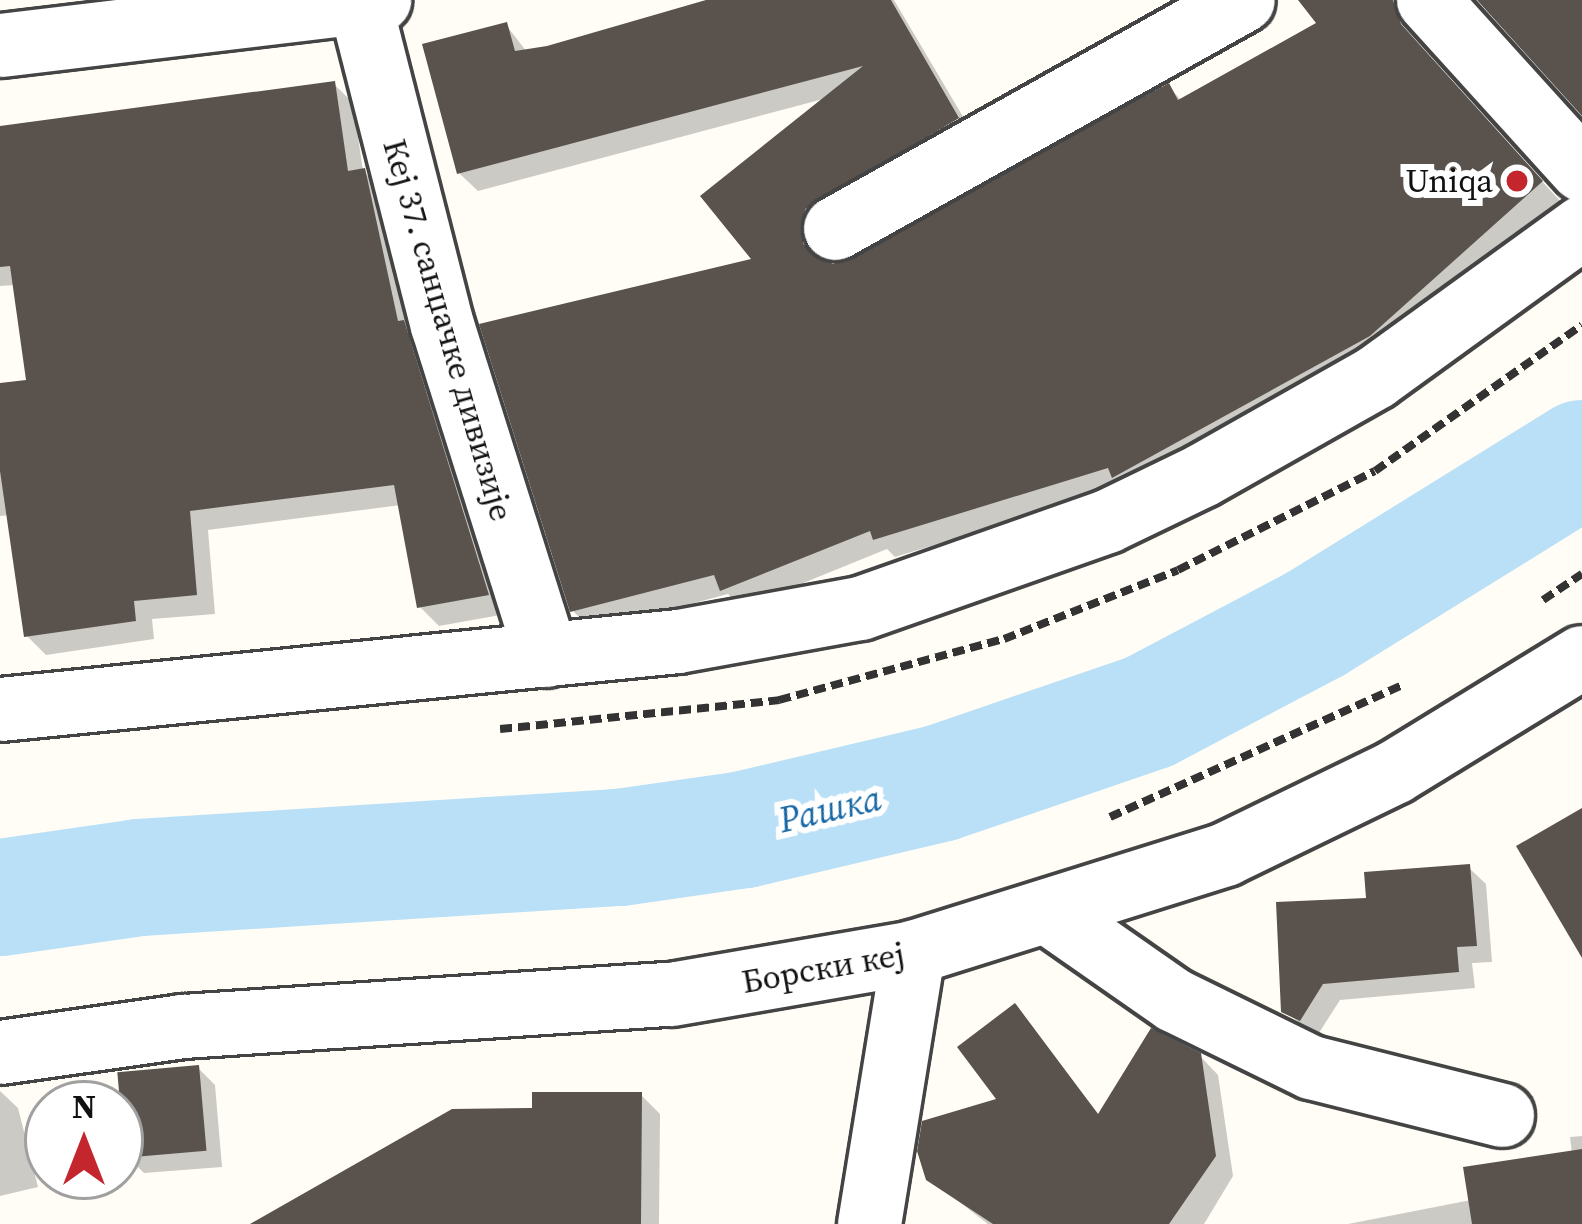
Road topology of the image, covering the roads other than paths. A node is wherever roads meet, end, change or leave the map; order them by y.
1 (1244, 0) edge
2 (1428, 0) edge
3 (366, 1) edge
4 (0, 45) edge
5 (1582, 170) edge
6 (1582, 227) edge
7 (835, 228) dead end
8 (546, 655) junction
9 (1582, 657) edge
10 (0, 709) edge
11 (1052, 915) junction
12 (913, 952) junction
13 (0, 1052) edge
14 (1502, 1115) dead end
15 (869, 1224) edge

1 - 7 street
2 - 5 street
3 - 4 street
3 - 8 street, Кеј 37. санџачке дивизије
6 - 8 street
8 - 10 street
9 - 11 street, Борски кеј
11 - 12 street, Борски кеј
11 - 14 street
12 - 13 street, Борски кеј
12 - 15 street

